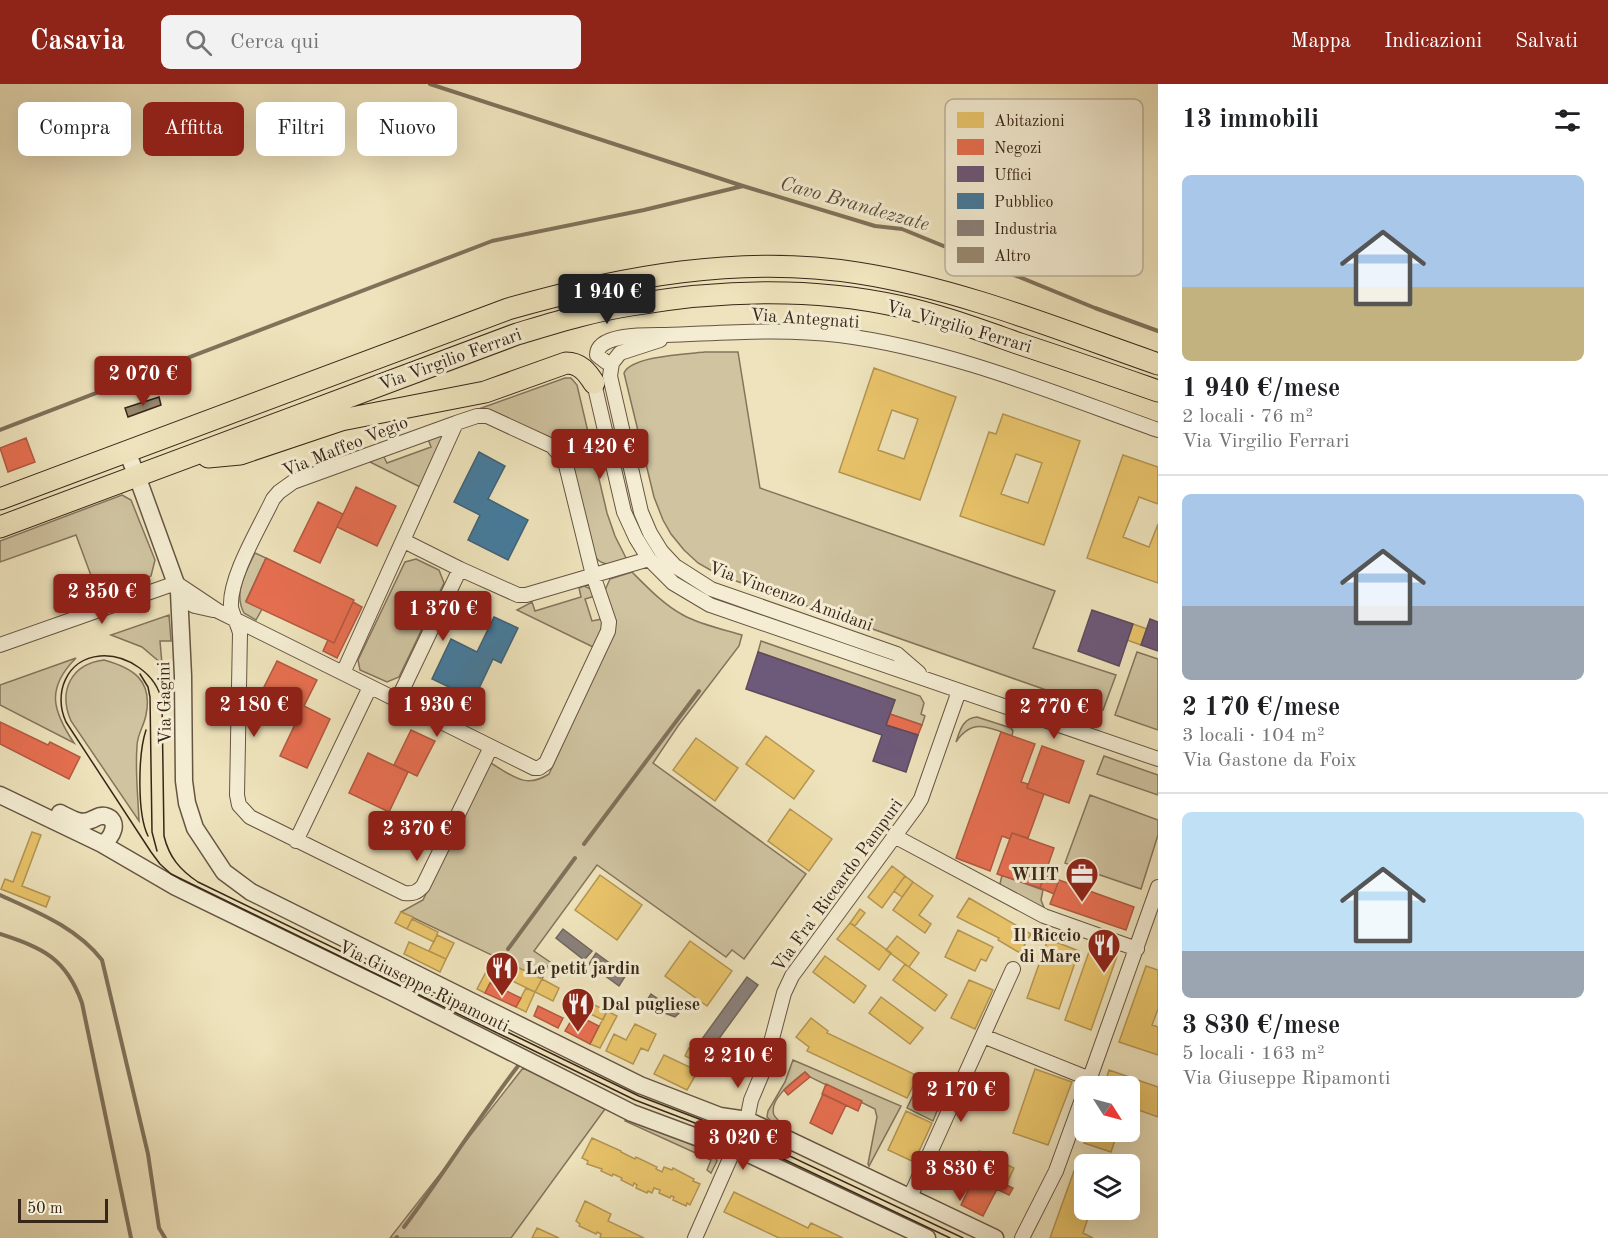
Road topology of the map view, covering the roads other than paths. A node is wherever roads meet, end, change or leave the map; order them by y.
1 (612, 363) joint
2 (1158, 364) edge
3 (594, 383) joint
4 (1158, 391) edge
5 (456, 423) junction
6 (1158, 430) edge
7 (127, 452) junction
8 (186, 457) junction
9 (138, 476) junction
10 (0, 499) edge
11 (0, 526) edge
12 (404, 541) junction
13 (649, 558) junction
14 (460, 569) junction
15 (593, 575) junction
16 (178, 590) junction
17 (238, 622) junction
18 (0, 645) edge
19 (343, 673) junction
20 (925, 678) junction
21 (370, 687) junction
22 (959, 691) junction
23 (398, 701) junction
24 (490, 747) junction
25 (1158, 759) edge
26 (0, 784) edge
27 (0, 795) edge
28 (896, 837) junction
29 (296, 841) junction
30 (102, 844) junction
31 (239, 885) joint
32 (1158, 887) edge
33 (1137, 949) junction
34 (1013, 969) dead end
35 (983, 1036) junction
36 (1075, 1076) edge
37 (1091, 1076) edge
38 (747, 1120) junction
39 (1074, 1122) edge
40 (736, 1148) junction
41 (910, 1197) junction
42 (695, 1238) edge
43 (927, 1238) edge
44 (995, 1238) edge
45 (1022, 1238) edge

1 - 6 street, Via Antegnati
1 - 20 street, Via Vincenzo Amidani
2 - 7 main road, Via Virgilio Ferrari
3 - 8 main road
3 - 13 street, Via Vincenzo Amidani
4 - 8 main road, Via Virgilio Ferrari
5 - 12 street
5 - 15 street, Via Maffeo Vegio
5 - 17 street, Via Maffeo Vegio
7 - 9 street, Via Gagini
7 - 10 main road, Via Virgilio Ferrari
8 - 9 main road, Via Virgilio Ferrari
9 - 11 main road, Via Virgilio Ferrari
9 - 16 street, Via Gagini
12 - 14 street
12 - 19 street
13 - 15 street
13 - 20 street, Via Vincenzo Amidani
14 - 15 street
14 - 23 street
15 - 24 street, Via Maffeo Vegio
16 - 17 street
16 - 18 street
16 - 31 street, Via Gagini
17 - 19 street
17 - 29 street, Via Maffeo Vegio
19 - 21 street
20 - 22 street, Via Vincenzo Amidani
21 - 23 street
21 - 29 street
22 - 25 street, Via Vincenzo Amidani
22 - 28 street, Via Fra' Riccardo Pampuri
23 - 24 street
24 - 29 street
26 - 30 street
27 - 30 street, Via Giuseppe Ripamonti
28 - 33 street
28 - 38 street, Via Fra' Riccardo Pampuri
30 - 40 street, Via Giuseppe Ripamonti
31 - 38 street, Via Giuseppe Ripamonti
32 - 33 street
33 - 37 street
34 - 35 street
35 - 36 street
35 - 41 street
38 - 40 street
38 - 41 street, Via Giuseppe Ripamonti
39 - 45 street
40 - 42 street
40 - 43 street, Via Giuseppe Ripamonti
41 - 44 street, Via Giuseppe Ripamonti

